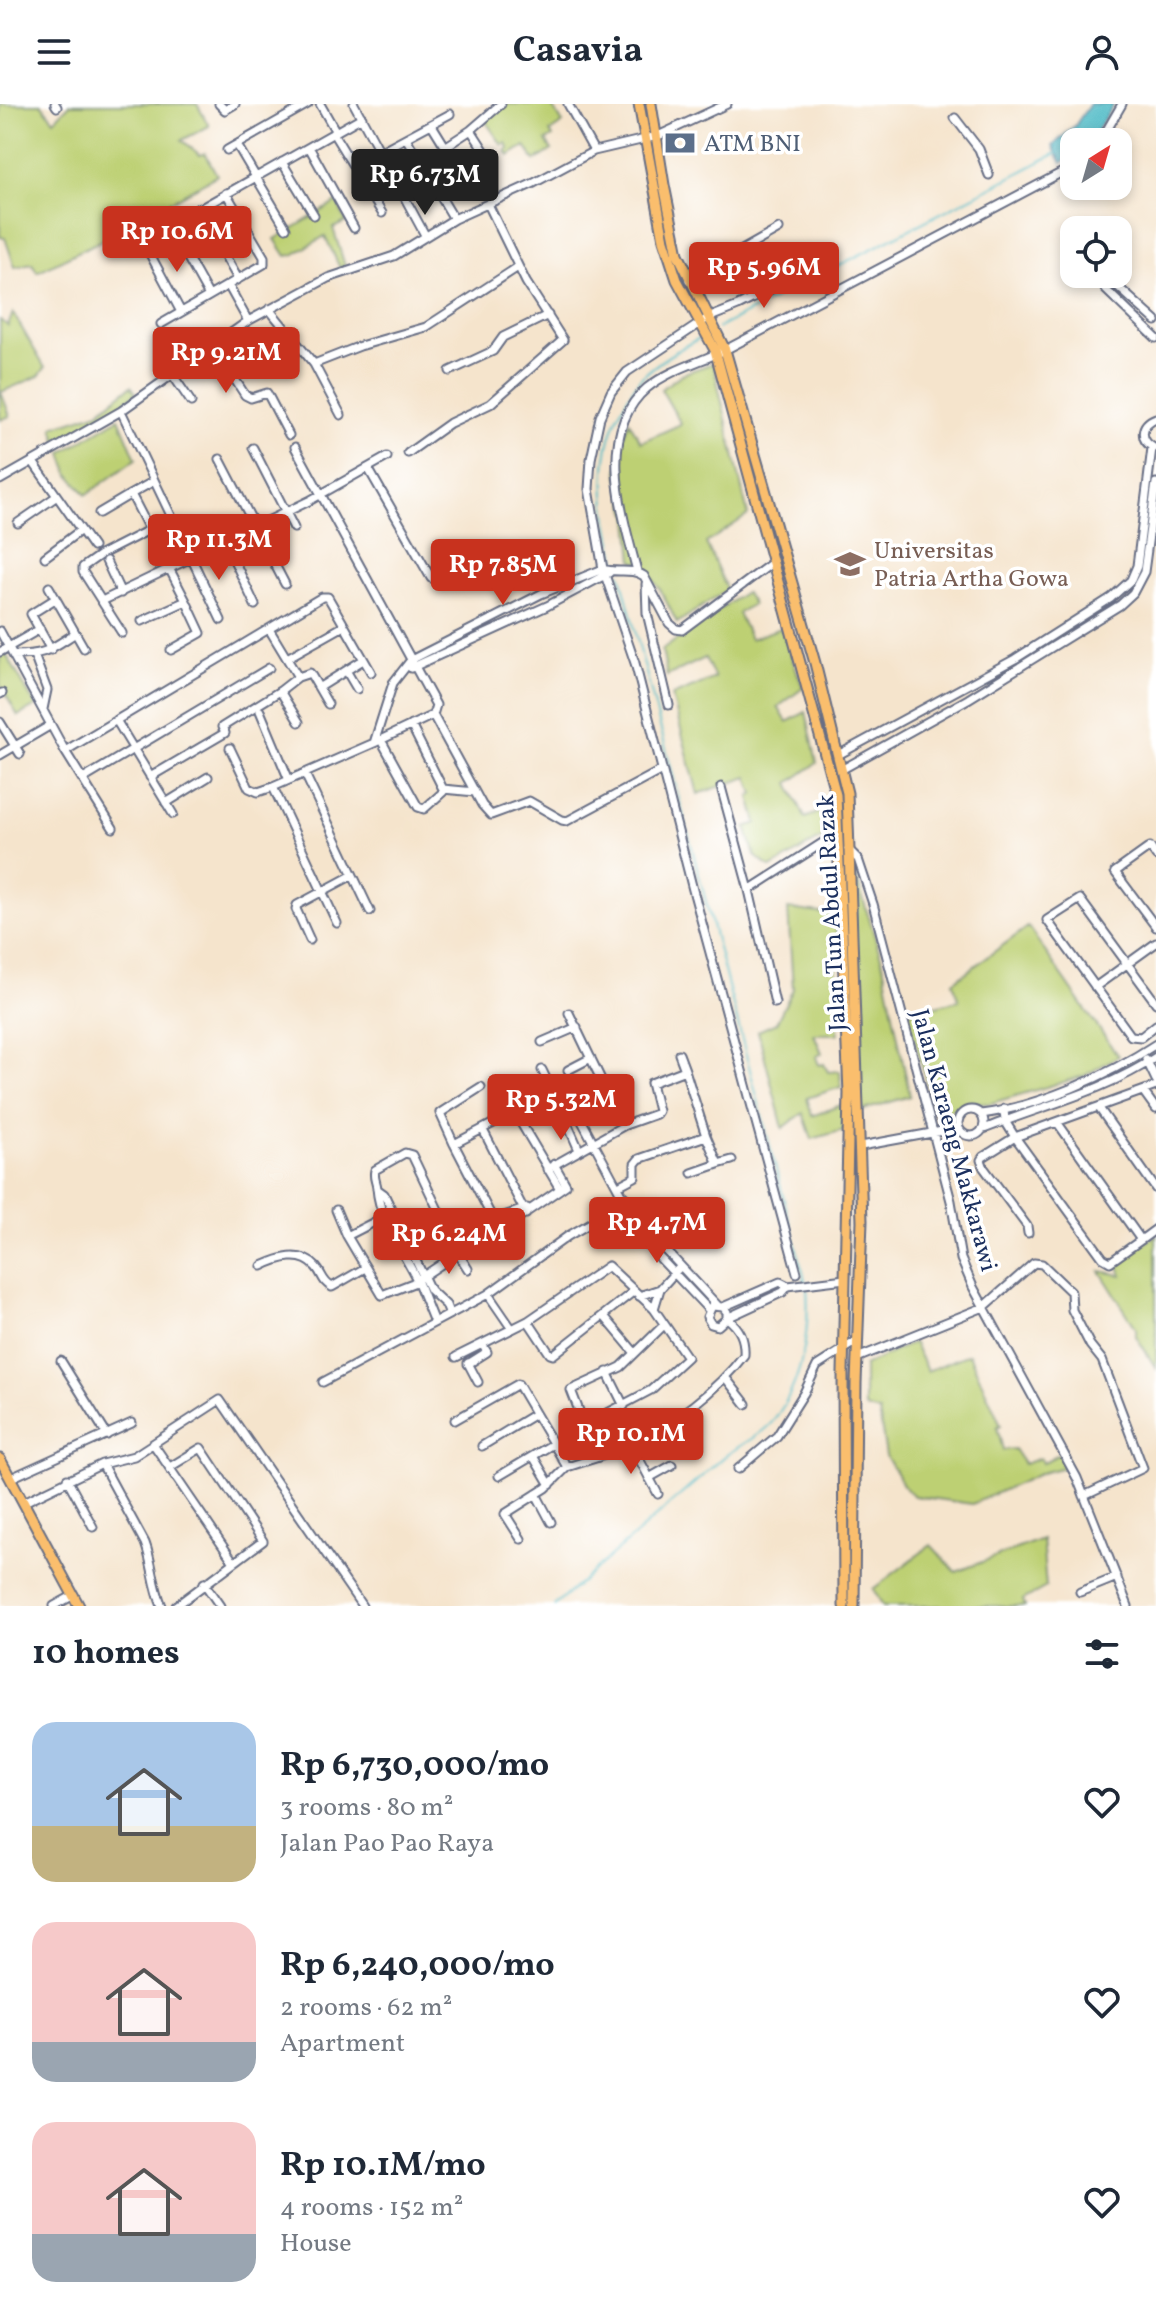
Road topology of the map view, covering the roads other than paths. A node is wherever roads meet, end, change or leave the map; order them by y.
1 (235, 104) edge
2 (308, 104) edge
3 (320, 104) edge
4 (354, 104) edge
5 (501, 104) edge
6 (568, 104) edge
7 (639, 104) edge
8 (651, 104) edge
9 (727, 104) edge
10 (1122, 104) edge
11 (222, 107) edge
12 (450, 114) dead end
13 (362, 117) junction
14 (955, 118) dead end
15 (432, 125) junction
16 (1108, 128) edge
17 (471, 130) junction
18 (335, 132) junction
19 (658, 136) junction
20 (406, 138) junction
21 (646, 138) junction
22 (237, 145) junction
23 (309, 147) junction
24 (445, 147) junction
25 (227, 150) dead end
26 (381, 151) junction
27 (594, 151) junction
28 (491, 161) dead end
29 (282, 162) junction
30 (1060, 173) edge
31 (989, 175) dead end
32 (254, 177) junction
33 (466, 180) dead end
34 (226, 193) junction
35 (488, 204) junction
36 (198, 208) junction
37 (382, 213) dead end
38 (314, 215) dead end
39 (454, 219) junction
40 (170, 226) junction
41 (286, 228) dead end
42 (354, 228) dead end
43 (779, 229) dead end
44 (425, 235) junction
45 (518, 267) junction
46 (813, 268) dead end
47 (238, 279) junction
48 (685, 282) junction
49 (228, 285) junction
50 (209, 296) junction
51 (269, 309) junction
52 (181, 312) junction
53 (548, 315) junction
54 (248, 321) junction
55 (1156, 321) edge
56 (705, 322) junction
57 (161, 324) dead end
58 (1156, 338) edge
59 (212, 344) junction
60 (720, 350) junction
61 (314, 364) junction
62 (450, 371) dead end
63 (172, 374) junction
64 (191, 402) dead end
65 (121, 411) junction
66 (341, 415) dead end
67 (1156, 416) edge
68 (289, 435) dead end
69 (295, 447) dead end
70 (253, 448) dead end
71 (1154, 448) edge
72 (408, 453) dead end
73 (387, 457) dead end
74 (220, 459) dead end
75 (33, 462) junction
76 (368, 468) junction
77 (0, 480) edge
78 (154, 481) junction
79 (1156, 483) edge
80 (131, 494) junction
81 (57, 496) junction
82 (320, 496) junction
83 (285, 512) junction
84 (99, 513) dead end
85 (18, 523) dead end
86 (254, 527) junction
87 (294, 528) dead end
88 (81, 530) junction
89 (149, 530) junction
90 (225, 541) junction
91 (93, 547) dead end
92 (45, 557) dead end
93 (190, 558) junction
94 (106, 561) dead end
95 (772, 563) junction
96 (169, 569) junction
97 (636, 571) junction
98 (608, 572) junction
99 (431, 578) dead end
100 (647, 582) junction
101 (285, 584) dead end
102 (49, 587) dead end
103 (121, 593) junction
104 (541, 594) junction
105 (55, 599) junction
106 (102, 601) junction
107 (186, 601) junction
108 (255, 605) dead end
109 (547, 606) junction
110 (221, 620) dead end
111 (142, 621) dead end
112 (344, 626) junction
113 (40, 629) junction
114 (269, 629) junction
115 (0, 631) edge
116 (122, 633) dead end
117 (74, 634) junction
118 (84, 648) dead end
119 (51, 650) junction
120 (171, 650) dead end
121 (10, 651) junction
122 (0, 652) edge
123 (34, 655) junction
124 (287, 658) junction
125 (363, 660) junction
126 (411, 665) junction
127 (269, 668) dead end
128 (347, 672) junction
129 (371, 672) dead end
130 (298, 677) junction
131 (320, 687) junction
132 (357, 689) dead end
133 (280, 691) junction
134 (328, 704) dead end
135 (669, 705) dead end
136 (43, 709) junction
137 (260, 711) dead end
138 (433, 715) junction
139 (116, 720) junction
140 (299, 722) dead end
141 (51, 725) junction
142 (411, 725) junction
143 (1, 727) edge
144 (378, 741) junction
145 (230, 748) dead end
146 (18, 750) junction
147 (133, 750) junction
148 (65, 751) junction
149 (0, 755) edge
150 (838, 755) junction
151 (662, 770) junction
152 (841, 770) junction
153 (305, 774) junction
154 (150, 777) junction
155 (208, 777) dead end
156 (83, 779) junction
157 (289, 780) junction
158 (273, 787) junction
159 (721, 787) dead end
160 (443, 789) junction
161 (475, 792) junction
162 (166, 803) junction
163 (173, 814) dead end
164 (113, 828) dead end
165 (849, 829) junction
166 (839, 833) junction
167 (844, 849) junction
168 (1156, 856) edge
169 (351, 876) junction
170 (322, 890) junction
171 (749, 890) junction
172 (370, 911) dead end
173 (337, 923) dead end
174 (1156, 927) edge
175 (310, 940) dead end
176 (1156, 943) edge
177 (1128, 963) junction
178 (1095, 987) junction
179 (775, 1003) dead end
180 (1156, 1003) edge
181 (569, 1013) dead end
182 (1156, 1025) edge
183 (577, 1027) junction
184 (542, 1042) dead end
185 (1156, 1044) edge
186 (1143, 1053) junction
187 (679, 1054) dead end
188 (1156, 1057) edge
189 (591, 1058) junction
190 (1148, 1063) junction
191 (542, 1070) dead end
192 (568, 1070) dead end
193 (685, 1070) junction
194 (1156, 1083) edge
195 (481, 1087) dead end
196 (1143, 1091) junction
197 (553, 1092) junction
198 (607, 1092) junction
199 (1099, 1108) junction
200 (1004, 1109) junction
201 (1156, 1109) edge
202 (576, 1110) junction
203 (515, 1113) junction
204 (981, 1114) junction
205 (564, 1116) junction
206 (1005, 1121) junction
207 (1057, 1122) junction
208 (625, 1125) junction
209 (959, 1128) junction
210 (984, 1129) junction
211 (483, 1130) junction
212 (933, 1133) junction
213 (706, 1136) junction
214 (1015, 1137) junction
215 (592, 1143) junction
216 (454, 1144) junction
217 (861, 1146) junction
218 (579, 1150) junction
219 (732, 1160) dead end
220 (718, 1164) junction
221 (551, 1166) junction
222 (692, 1173) dead end
223 (377, 1189) junction
224 (1156, 1189) edge
225 (619, 1190) junction
226 (629, 1201) junction
227 (620, 1205) junction
228 (336, 1210) dead end
229 (526, 1210) junction
230 (384, 1217) junction
231 (492, 1220) junction
232 (1156, 1229) edge
233 (1028, 1233) dead end
234 (347, 1236) junction
235 (1141, 1240) junction
236 (458, 1253) junction
237 (262, 1266) dead end
238 (365, 1268) junction
239 (468, 1269) dead end
240 (678, 1270) junction
241 (797, 1273) dead end
242 (420, 1278) junction
243 (845, 1279) junction
244 (792, 1286) junction
245 (660, 1289) junction
246 (754, 1293) junction
247 (488, 1294) junction
248 (637, 1294) junction
249 (742, 1298) junction
250 (758, 1303) junction
251 (720, 1306) junction
252 (984, 1307) junction
253 (747, 1308) junction
254 (654, 1309) junction
255 (708, 1309) junction
256 (449, 1313) junction
257 (604, 1316) junction
258 (727, 1318) junction
259 (528, 1321) junction
260 (434, 1322) junction
261 (664, 1325) junction
262 (512, 1329) junction
263 (858, 1340) junction
264 (482, 1344) junction
265 (845, 1347) junction
266 (635, 1353) junction
267 (857, 1358) junction
268 (61, 1361) dead end
269 (468, 1364) junction
270 (607, 1372) junction
271 (725, 1377) junction
272 (323, 1382) dead end
273 (478, 1382) dead end
274 (746, 1404) dead end
275 (624, 1406) junction
276 (535, 1414) junction
277 (455, 1420) dead end
278 (132, 1423) dead end
279 (107, 1435) junction
280 (553, 1444) junction
281 (631, 1444) junction
282 (154, 1445) junction
283 (482, 1446) dead end
284 (533, 1456) junction
285 (0, 1459) edge
286 (102, 1464) junction
287 (672, 1465) dead end
288 (170, 1467) junction
289 (567, 1467) junction
290 (738, 1469) dead end
291 (499, 1476) dead end
292 (11, 1478) junction
293 (649, 1478) junction
294 (67, 1479) junction
295 (550, 1485) junction
296 (536, 1494) junction
297 (658, 1494) dead end
298 (1084, 1496) junction
299 (24, 1502) junction
300 (551, 1522) dead end
301 (93, 1527) dead end
302 (521, 1539) dead end
303 (233, 1561) junction
304 (1117, 1577) junction
305 (204, 1583) junction
306 (1080, 1592) dead end
307 (75, 1602) edge
308 (56, 1605) edge
309 (162, 1606) edge
310 (176, 1606) edge
311 (220, 1606) edge
312 (362, 1606) edge
313 (844, 1606) edge
314 (854, 1606) edge
315 (1128, 1606) edge

1 - 11 street
2 - 22 street
3 - 18 street
4 - 13 street
5 - 17 street
6 - 27 street
7 - 21 main road
8 - 19 main road
9 - 19 street
10 - 16 street
12 - 15 street
13 - 18 street
13 - 26 street
14 - 31 street
15 - 20 street
15 - 24 street
17 - 24 street
17 - 28 street
18 - 23 street
18 - 37 street
19 - 21 street
19 - 48 main road
20 - 26 street
20 - 39 street
21 - 27 street
21 - 48 main road
22 - 25 street
22 - 32 street
23 - 29 street
23 - 42 street
24 - 33 street
26 - 44 street
27 - 35 street
29 - 32 street
29 - 38 street
30 - 60 street
32 - 34 street
32 - 41 street
34 - 36 street
34 - 47 street
35 - 39 street
35 - 45 street
36 - 40 street
36 - 47 street
39 - 44 street
40 - 50 street
40 - 52 street
43 - 48 street
44 - 51 street
45 - 53 street
45 - 61 street
46 - 56 street
47 - 49 street
48 - 56 main road
49 - 50 street
49 - 54 street
50 - 52 street
51 - 54 street
51 - 61 street
52 - 57 street
53 - 62 street
53 - 72 street
54 - 59 street
55 - 58 street
56 - 60 main road
56 - 98 street
59 - 63 street
59 - 68 street
60 - 95 main road, Jalan Tun Abdul Razak
60 - 97 street
60 - 150 main road, Jalan Tun Abdul Razak
61 - 66 street
63 - 64 street
63 - 65 street
65 - 75 street
65 - 78 street
67 - 71 street
69 - 82 street
70 - 83 street
71 - 150 street
73 - 76 street
74 - 86 street
75 - 77 street
75 - 81 street
76 - 82 street
76 - 99 street
78 - 80 street
78 - 93 street
79 - 152 street
80 - 84 street
80 - 89 street
81 - 85 street
81 - 88 street
82 - 83 street
82 - 126 street
83 - 86 street
83 - 87 street
86 - 90 street
86 - 101 street
88 - 91 street
88 - 92 street
89 - 96 street
89 - 106 street
90 - 93 street
90 - 108 street
93 - 96 street
93 - 110 street
94 - 103 street
95 - 100 street
95 - 166 main road, Jalan Tun Abdul Razak
96 - 103 street
96 - 107 street
97 - 98 street
97 - 100 street
98 - 104 street
98 - 109 street
98 - 151 street
100 - 135 street
102 - 105 street
103 - 106 street
104 - 109 street
104 - 126 street
105 - 113 street
105 - 117 street
106 - 116 street
107 - 111 street
107 - 120 street
109 - 126 street
112 - 114 street
112 - 124 street
112 - 125 street
113 - 119 street
113 - 121 street
114 - 124 street
114 - 139 street
115 - 121 street
117 - 118 street
117 - 119 street
119 - 123 street
121 - 122 street
121 - 123 street
121 - 136 street
123 - 136 street
124 - 130 street
125 - 128 street
125 - 129 street
126 - 138 street
126 - 144 street
127 - 147 street
128 - 131 street
128 - 132 street
130 - 131 street
130 - 133 street
131 - 134 street
133 - 140 street
133 - 154 street
136 - 141 street
137 - 157 street
138 - 142 street
138 - 161 street
139 - 147 street
139 - 148 street
141 - 146 street
141 - 148 street
142 - 144 street
142 - 160 street
143 - 146 street
144 - 153 street
144 - 160 street
145 - 158 street
146 - 149 street
147 - 154 street
147 - 156 street
148 - 156 street
150 - 152 main road, Jalan Tun Abdul Razak
151 - 161 street
151 - 241 street
152 - 165 main road, Jalan Tun Abdul Razak
153 - 157 street
153 - 169 street
154 - 162 street
155 - 162 street
156 - 164 street
157 - 158 street
158 - 170 street
159 - 171 street
160 - 161 street
162 - 163 street
165 - 166 street
165 - 167 main road, Jalan Tun Abdul Razak
166 - 167 main road, Jalan Tun Abdul Razak
166 - 171 street
167 - 212 street, Jalan Karaeng Makkarawi
167 - 217 main road, Jalan Tun Abdul Razak
167 - 243 main road, Jalan Tun Abdul Razak
168 - 174 street
169 - 170 street
169 - 172 street
170 - 173 street
170 - 175 street
171 - 179 street
176 - 177 street
177 - 178 street
177 - 178 street
177 - 180 street
178 - 182 street
181 - 183 street
183 - 184 street
183 - 189 street
185 - 186 street
186 - 190 street
186 - 200 street
187 - 193 street
188 - 190 street
189 - 192 street
189 - 198 street
190 - 194 street
190 - 206 street
191 - 197 street
193 - 208 street
193 - 213 street
194 - 196 street
195 - 216 street
196 - 199 street
196 - 201 street
197 - 203 street
197 - 205 street
198 - 202 street
198 - 208 street
199 - 207 street
199 - 224 street
200 - 204 street
200 - 206 street
202 - 205 street
202 - 215 street
203 - 211 street
203 - 221 street
204 - 209 street
204 - 210 street
205 - 218 street
206 - 210 street
206 - 214 street
207 - 214 street
207 - 235 street
208 - 215 street
209 - 210 street
209 - 212 street
211 - 216 street
211 - 229 street
212 - 217 street
212 - 252 street, Jalan Karaeng Makkarawi
213 - 220 street
213 - 225 street
214 - 233 street
214 - 235 street
215 - 218 street
215 - 225 street
216 - 231 street
217 - 263 main road, Jalan Tun Abdul Razak
218 - 221 street
219 - 220 street
220 - 222 street
221 - 229 street
223 - 230 street
223 - 236 street
223 - 242 street
225 - 226 street
225 - 227 street
226 - 227 street
226 - 240 street
227 - 240 street
227 - 247 street
228 - 234 street
229 - 231 street
229 - 231 street
230 - 234 street
230 - 242 street
232 - 235 street
234 - 238 street
236 - 239 street
236 - 242 street
237 - 238 street
238 - 242 street
240 - 245 street
240 - 251 street
240 - 255 street
242 - 256 street
242 - 260 street
243 - 244 street
243 - 265 main road, Jalan Tun Abdul Razak
244 - 246 street
244 - 250 street
245 - 248 street
245 - 254 street
246 - 249 street
246 - 250 street
247 - 256 street
247 - 262 street
248 - 254 street
248 - 257 street
248 - 259 street
249 - 251 street
249 - 253 street
250 - 253 street
251 - 255 street
251 - 258 street
252 - 267 street
252 - 298 street, Jalan Karaeng Makkarawi
252 - 298 street
253 - 258 street
254 - 261 street
255 - 258 street
256 - 260 street
257 - 259 street
257 - 266 street
258 - 271 street
259 - 262 street
260 - 272 street
261 - 266 street
261 - 275 street
262 - 264 street
263 - 265 street
263 - 267 main road, Jalan Tun Abdul Razak
264 - 269 street
264 - 269 street
265 - 290 street
265 - 313 main road, Jalan Tun Abdul Razak
266 - 270 street
267 - 314 main road, Jalan Tun Abdul Razak
268 - 279 street
269 - 273 street
270 - 275 street
270 - 275 street
271 - 274 street
271 - 281 street
276 - 277 street
276 - 280 street
276 - 283 street
278 - 279 street
279 - 292 street
280 - 284 street
280 - 289 street
281 - 289 street
281 - 293 street
282 - 286 street
282 - 288 street
282 - 312 street
284 - 291 street
284 - 295 street
285 - 292 main road
286 - 294 street
286 - 309 street
287 - 293 street
288 - 303 street
288 - 303 street
289 - 295 street
292 - 299 main road
293 - 297 street
294 - 299 street
294 - 301 street
295 - 296 street
296 - 300 street
296 - 302 street
298 - 304 street, Jalan Karaeng Makkarawi
299 - 307 main road
303 - 305 street
304 - 306 street
304 - 315 street, Jalan Karaeng Makkarawi
305 - 310 street
305 - 311 street
307 - 308 street

